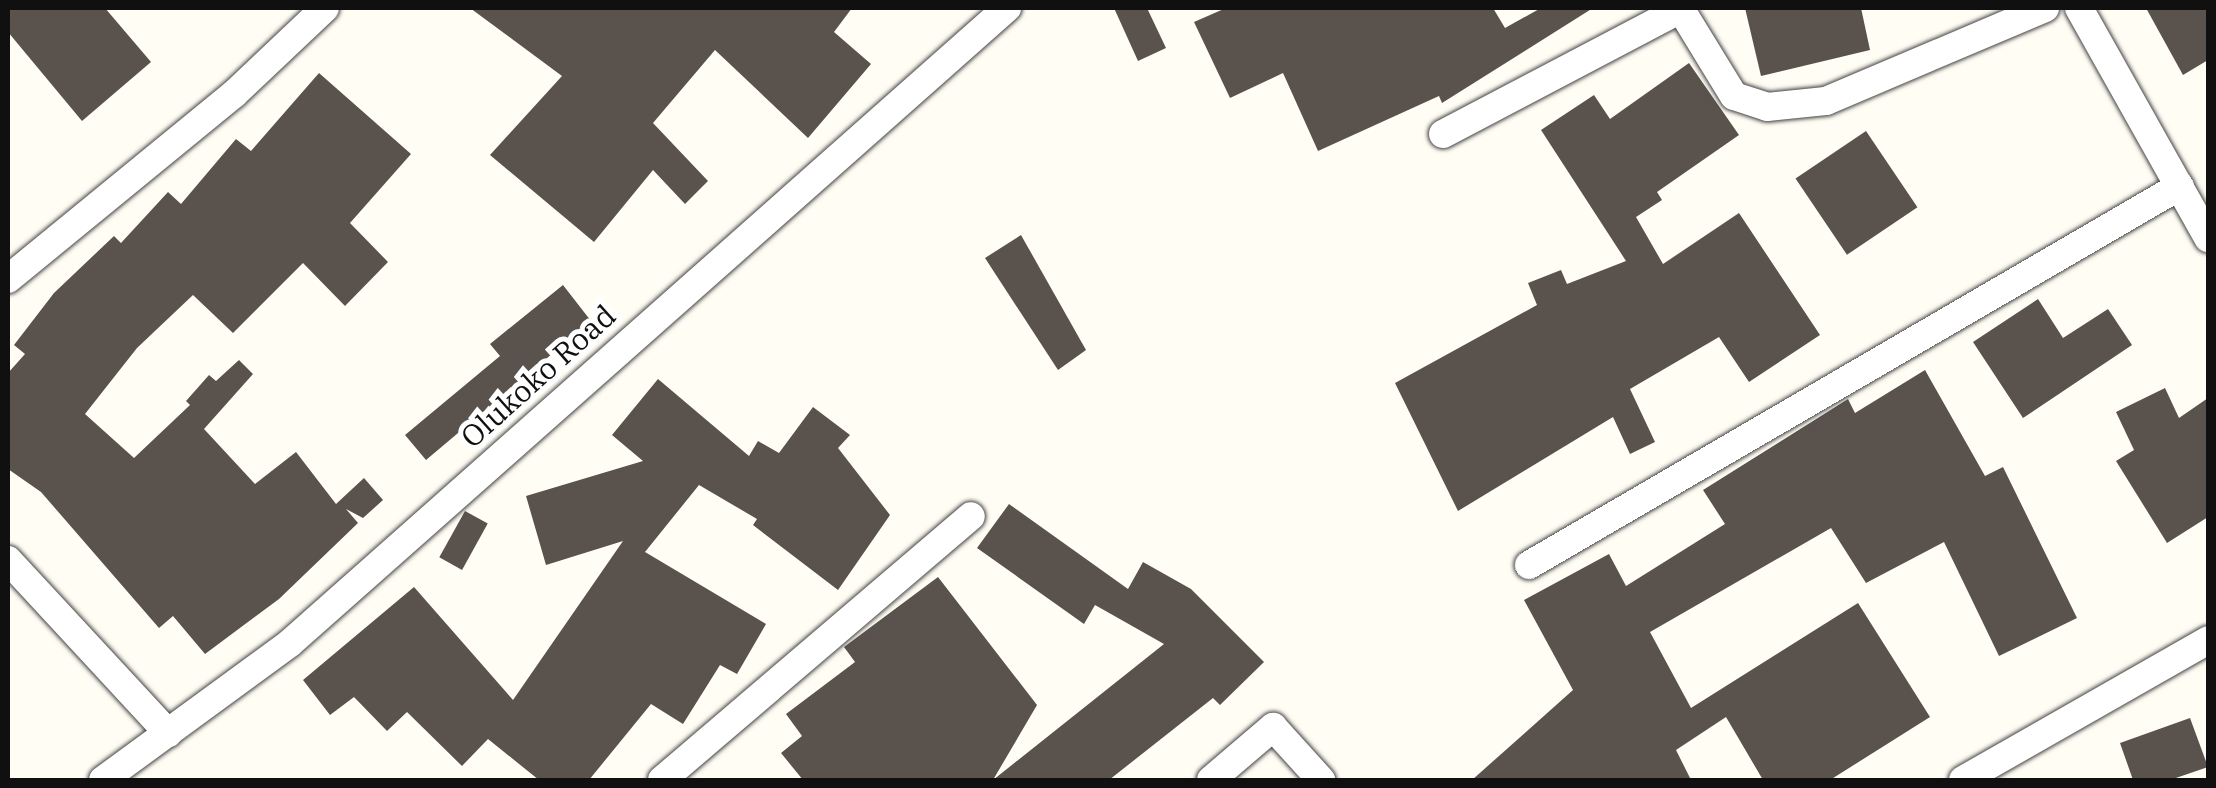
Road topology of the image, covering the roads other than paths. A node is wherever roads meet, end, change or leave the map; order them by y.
1 (325, 8) edge
2 (1007, 8) edge
3 (1680, 8) edge
4 (2045, 8) edge
5 (2079, 8) edge
6 (1443, 134) dead end
7 (2180, 186) junction
8 (2208, 238) edge
9 (8, 278) edge
10 (971, 516) dead end
11 (8, 560) edge
12 (1529, 565) dead end
13 (2208, 640) edge
14 (168, 732) junction
15 (103, 780) edge
16 (662, 780) edge
17 (1211, 780) edge
18 (1321, 780) edge
19 (1963, 780) edge

1 - 9 street
2 - 14 street, Olukoko Road
3 - 4 street
3 - 6 street
5 - 7 street
7 - 8 street
7 - 12 street
10 - 16 street
11 - 14 street
13 - 19 street
14 - 15 street, Olukoko Road
17 - 18 street

